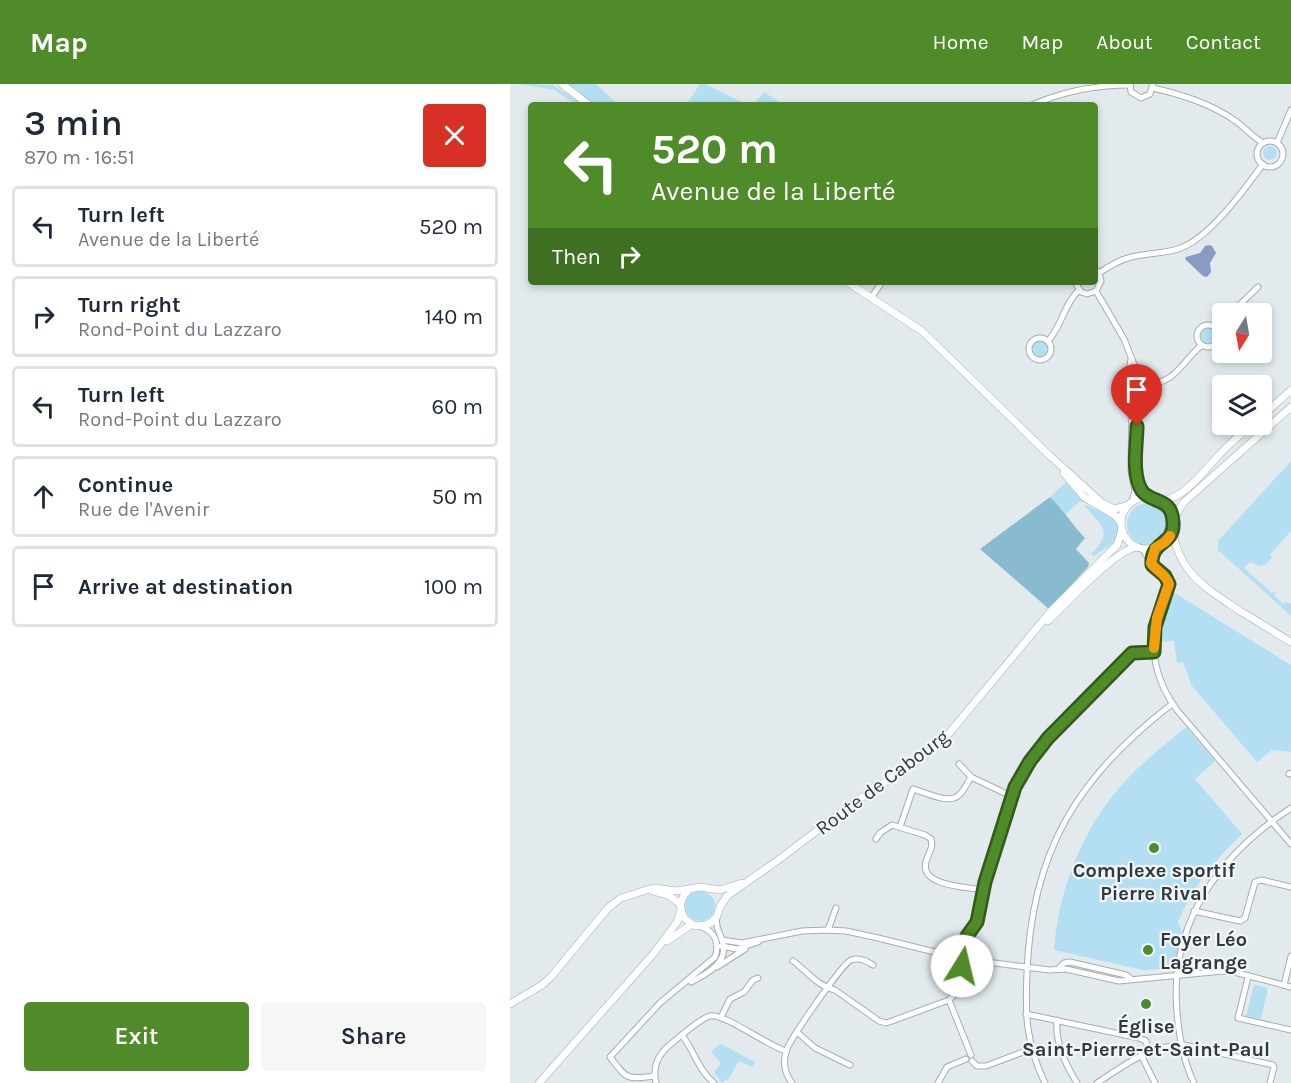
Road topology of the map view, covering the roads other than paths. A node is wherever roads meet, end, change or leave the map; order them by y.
1 (554, 84) edge
2 (562, 84) edge
3 (1130, 84) edge
4 (1153, 86) edge
5 (569, 91) junction
6 (585, 102) edge
7 (1041, 102) edge
8 (1291, 110) edge
9 (1263, 143) junction
10 (1277, 143) junction
11 (1263, 164) junction
12 (1098, 270) edge
13 (1098, 274) edge
14 (852, 285) edge
15 (880, 285) edge
16 (1076, 285) edge
17 (1258, 287) dead end
18 (1079, 290) junction
19 (1096, 291) junction
20 (871, 298) junction
21 (1241, 303) edge
22 (1212, 326) edge
23 (1048, 341) junction
24 (1202, 345) junction
25 (1212, 346) edge
26 (1131, 357) junction
27 (1139, 375) junction
28 (1128, 376) junction
29 (1146, 384) junction
30 (1291, 390) edge
31 (1128, 394) junction
32 (1139, 395) junction
33 (1272, 407) edge
34 (1291, 407) edge
35 (1240, 435) edge
36 (1049, 455) junction
37 (1150, 497) junction
38 (1161, 501) junction
39 (1129, 504) junction
40 (1173, 519) junction
41 (1122, 526) junction
42 (1173, 529) junction
43 (1158, 547) junction
44 (1140, 548) junction
45 (1181, 557) junction
46 (1151, 563) junction
47 (1289, 639) edge
48 (1027, 640) junction
49 (1154, 652) junction
50 (1173, 704) junction
51 (959, 764) dead end
52 (971, 777) junction
53 (1011, 796) junction
54 (1291, 808) edge
55 (1272, 821) junction
56 (900, 827) junction
57 (876, 839) dead end
58 (1291, 844) edge
59 (747, 881) junction
60 (1291, 887) edge
61 (708, 889) junction
62 (689, 890) junction
63 (983, 890) junction
64 (642, 891) junction
65 (720, 907) junction
66 (680, 908) junction
67 (834, 910) dead end
68 (1194, 911) junction
69 (717, 916) junction
70 (695, 925) junction
71 (828, 930) junction
72 (764, 939) junction
73 (720, 942) junction
74 (751, 945) junction
75 (723, 947) junction
76 (654, 952) junction
77 (1291, 956) edge
78 (963, 959) junction
79 (793, 961) dead end
80 (873, 965) dead end
81 (716, 967) junction
82 (1027, 968) junction
83 (1176, 974) junction
84 (1248, 977) junction
85 (758, 978) dead end
86 (684, 985) junction
87 (1284, 985) junction
88 (1291, 987) edge
89 (828, 988) junction
90 (949, 1000) junction
91 (510, 1004) edge
92 (1026, 1014) junction
93 (721, 1017) junction
94 (1057, 1020) junction
95 (1291, 1030) edge
96 (797, 1032) junction
97 (682, 1035) junction
98 (1180, 1045) junction
99 (1031, 1049) junction
100 (786, 1051) junction
101 (1149, 1052) junction
102 (1141, 1055) junction
103 (969, 1058) junction
104 (850, 1065) dead end
105 (654, 1076) junction
106 (1108, 1076) junction
107 (539, 1083) edge
108 (656, 1083) edge
109 (714, 1083) edge
110 (791, 1083) edge
111 (938, 1083) edge
112 (1045, 1083) edge
113 (1077, 1083) edge
114 (1098, 1083) edge
115 (1112, 1083) edge
116 (1155, 1083) edge
117 (1194, 1083) edge
118 (1270, 1083) edge

1 - 5 main road
2 - 5 main road
3 - 4 street
3 - 7 street
4 - 9 street
5 - 6 main road
8 - 10 street
9 - 10 street
9 - 11 street
10 - 11 street
11 - 12 street
13 - 19 street
14 - 20 main road
15 - 20 street
16 - 18 street
17 - 21 street
18 - 19 street
18 - 23 street
19 - 26 street
20 - 36 main road
22 - 24 street
23 - 23 street
24 - 25 street
24 - 29 street
26 - 27 street
26 - 28 street
27 - 28 street
27 - 29 street
28 - 31 street
29 - 32 street
30 - 33 main road
31 - 32 street
31 - 39 street
32 - 37 street
34 - 40 main road
35 - 38 main road
36 - 39 main road
36 - 41 main road
37 - 38 main road
37 - 39 main road
38 - 40 main road
39 - 41 main road
40 - 42 main road
41 - 44 main road
41 - 48 main road
42 - 43 main road
42 - 45 main road
43 - 44 main road
43 - 45 main road
43 - 46 street
44 - 46 street
44 - 48 main road
45 - 47 main road
46 - 49 street
48 - 59 main road, Route de Cabourg
49 - 50 street
49 - 53 street
50 - 55 street
50 - 82 street
51 - 52 street
52 - 53 street
52 - 56 street
53 - 63 street
54 - 55 street
55 - 58 street
55 - 68 street
56 - 57 street
56 - 63 street
59 - 61 main road
59 - 65 main road
60 - 68 street
61 - 62 main road
61 - 65 main road
62 - 64 main road
62 - 66 main road
63 - 78 street
64 - 66 main road
64 - 91 main road
65 - 69 main road
66 - 70 main road
66 - 76 main road
67 - 71 street
68 - 83 street
69 - 70 main road
69 - 73 street
70 - 73 street
70 - 76 main road
71 - 72 street
71 - 78 street
72 - 73 street
72 - 74 street
73 - 75 street
73 - 86 street
74 - 75 street
74 - 81 street
75 - 81 street
76 - 107 main road
77 - 87 street
78 - 82 street
78 - 90 street
79 - 89 street
80 - 89 street
81 - 86 street
82 - 83 street
82 - 92 street
83 - 84 street
83 - 98 street
84 - 87 street
84 - 95 street
85 - 93 street
86 - 105 street
87 - 88 street
89 - 90 street
89 - 96 street
90 - 103 street
92 - 94 street
92 - 99 street
93 - 97 street
93 - 100 street
94 - 101 street
94 - 113 street
96 - 100 street
96 - 104 street
97 - 105 street
97 - 109 street
98 - 101 street
98 - 117 street
98 - 118 street
99 - 103 street
99 - 112 street
100 - 110 street
101 - 102 street
102 - 106 street
102 - 116 street
103 - 111 street
105 - 108 street
106 - 114 street
106 - 115 street

